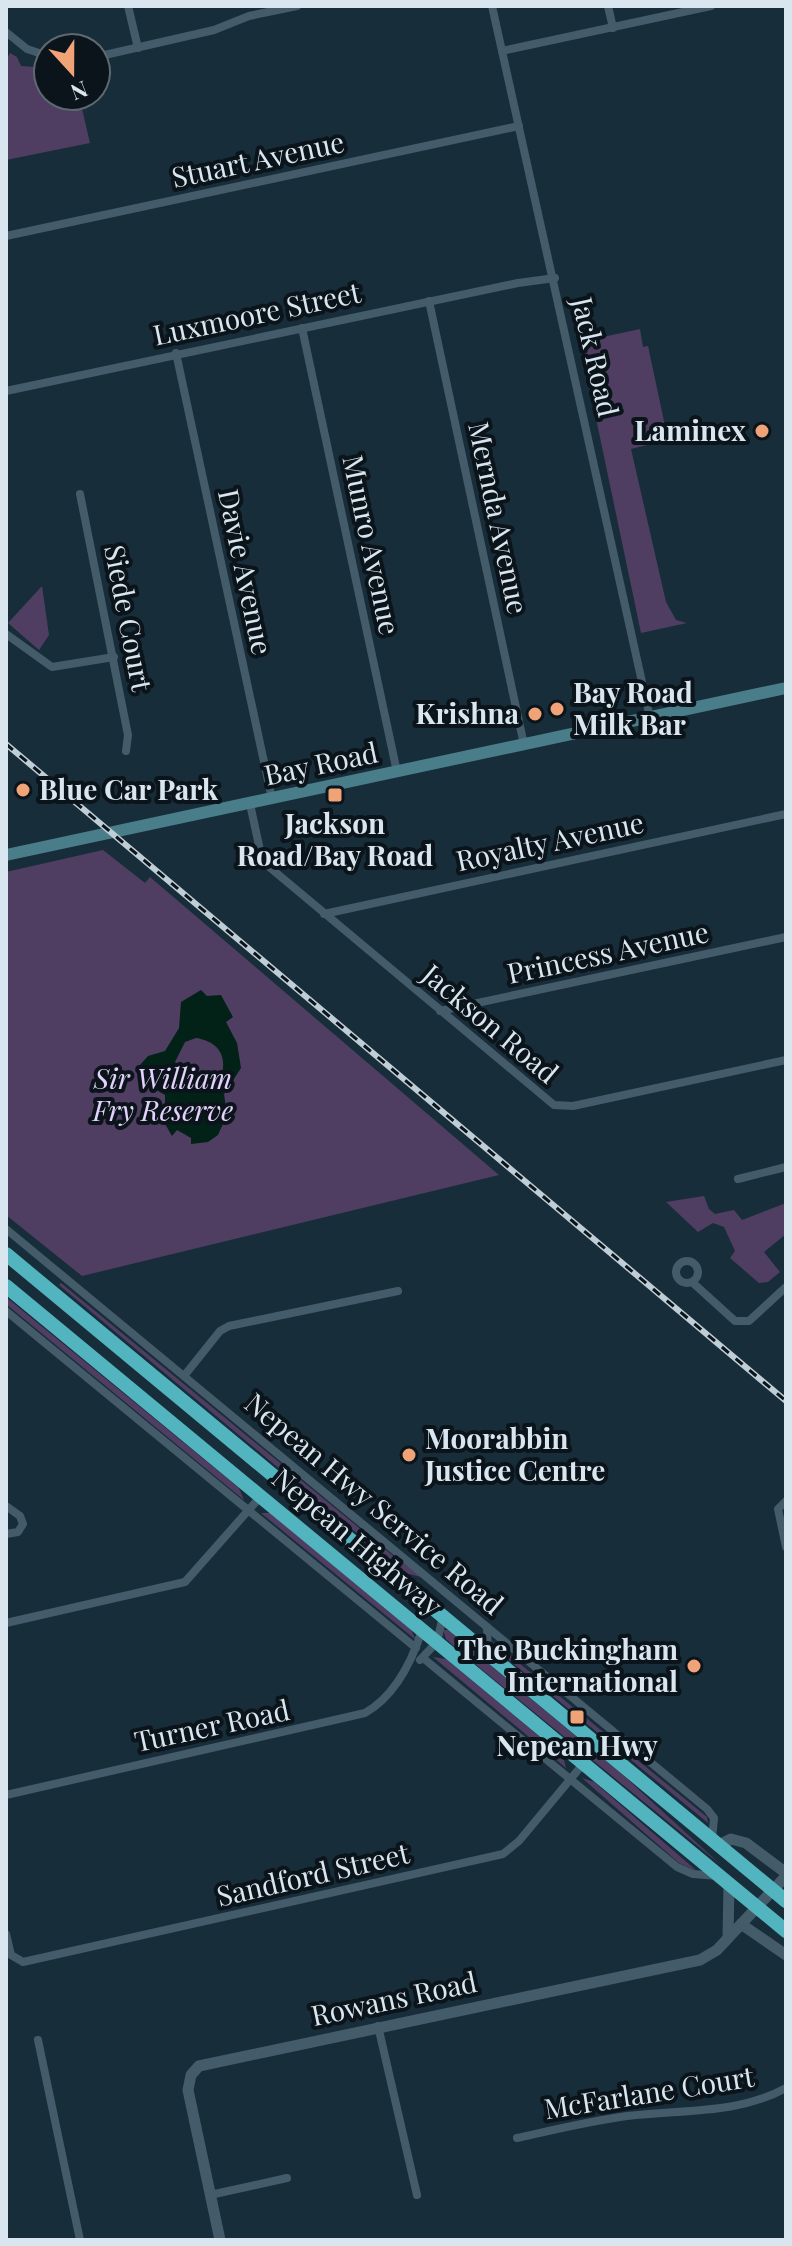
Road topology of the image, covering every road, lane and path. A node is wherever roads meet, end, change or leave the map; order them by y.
1 (128, 6) edge
2 (297, 6) edge
3 (492, 6) edge
4 (608, 6) edge
5 (711, 6) edge
6 (613, 28) junction
7 (6, 32) edge
8 (138, 48) junction
9 (32, 51) edge
10 (502, 51) junction
11 (112, 54) edge
12 (519, 126) junction
13 (6, 236) edge
14 (554, 275) junction
15 (429, 301) junction
16 (302, 328) junction
17 (176, 353) junction
18 (6, 391) edge
19 (80, 494) dead end
20 (6, 634) edge
21 (114, 657) junction
22 (786, 688) edge
23 (650, 718) junction
24 (524, 745) junction
25 (126, 751) dead end
26 (397, 772) junction
27 (272, 799) junction
28 (250, 804) junction
29 (786, 814) edge
30 (6, 855) edge
31 (324, 914) junction
32 (786, 937) edge
33 (440, 1011) junction
34 (786, 1060) edge
35 (786, 1167) edge
36 (738, 1179) dead end
37 (6, 1229) edge
38 (6, 1254) edge
39 (61, 1274) junction
40 (692, 1282) dead end
41 (6, 1286) edge
42 (786, 1287) edge
43 (47, 1288) junction
44 (398, 1291) dead end
45 (32, 1307) junction
46 (6, 1311) edge
47 (184, 1376) junction
48 (261, 1496) junction
49 (786, 1501) edge
50 (8, 1507) edge
51 (249, 1511) junction
52 (12, 1531) edge
53 (786, 1547) edge
54 (433, 1581) junction
55 (405, 1584) junction
56 (443, 1616) junction
57 (6, 1623) edge
58 (487, 1627) junction
59 (422, 1630) junction
60 (437, 1642) junction
61 (416, 1648) junction
62 (488, 1653) junction
63 (423, 1658) junction
64 (409, 1667) junction
65 (583, 1764) junction
66 (571, 1778) junction
67 (6, 1795) edge
68 (716, 1842) junction
69 (735, 1858) junction
70 (786, 1875) edge
71 (724, 1880) junction
72 (772, 1889) junction
73 (786, 1901) edge
74 (756, 1906) junction
75 (741, 1924) junction
76 (786, 1931) edge
77 (6, 1934) edge
78 (727, 1938) junction
79 (786, 1955) edge
80 (378, 2026) junction
81 (38, 2040) dead end
82 (786, 2088) edge
83 (517, 2138) dead end
84 (287, 2178) dead end
85 (210, 2195) junction
86 (417, 2195) dead end
87 (80, 2240) edge
88 (220, 2240) edge

1 - 8 street
2 - 8 street
3 - 10 street, Jack Road
4 - 6 street
5 - 6 street
6 - 10 street
7 - 9 street
8 - 11 street
10 - 12 street, Jack Road
12 - 13 street, Stuart Avenue
12 - 14 street, Jack Road
14 - 15 street, Luxmoore Street
14 - 23 street, Jack Road
15 - 16 street, Luxmoore Street
15 - 24 street, Mernda Avenue
16 - 17 street, Luxmoore Street
16 - 26 street, Munro Avenue
17 - 18 street, Luxmoore Street
17 - 27 street, Davie Avenue
19 - 21 street, Siede Court
20 - 21 street
21 - 25 street, Siede Court
22 - 23 main road, Bay Road
23 - 24 main road, Bay Road
24 - 26 main road, Bay Road
26 - 27 main road, Bay Road
27 - 28 main road, Bay Road
28 - 30 main road, Bay Road
28 - 31 street, Jackson Road
29 - 31 street, Royalty Avenue
31 - 33 street, Jackson Road
32 - 33 street, Princess Avenue
33 - 34 street, Jackson Road
35 - 36 street
37 - 39 street, Nepean Hwy Service Road
38 - 43 highway, Nepean Highway
39 - 43 street
39 - 47 street, Nepean Hwy Service Road
40 - 42 street
41 - 45 highway, Nepean Highway
43 - 45 highway
43 - 55 highway, Nepean Highway
44 - 47 street
45 - 48 highway, Nepean Highway
46 - 51 street
47 - 54 street, Nepean Hwy Service Road
48 - 51 street
48 - 59 highway, Nepean Highway
49 - 53 street
50 - 52 street
51 - 57 street
51 - 61 street
54 - 55 street, Nepean Highway
54 - 58 street, Nepean Hwy Service Road
55 - 56 highway, Nepean Highway
56 - 60 street, Turner Road
56 - 62 highway, Nepean Highway
58 - 62 street
58 - 68 street, Nepean Hwy Service Road
59 - 60 highway, Nepean Highway
59 - 61 street, Turner Road
60 - 63 street, Turner Road
60 - 65 highway, Nepean Highway
61 - 64 street, Turner Road
62 - 68 highway, Nepean Highway
63 - 64 street, Turner Road
63 - 66 street
64 - 67 street, Turner Road
65 - 66 street, Sandford Street
65 - 71 highway, Nepean Highway
66 - 71 street
66 - 77 street, Sandford Street
68 - 69 highway, Nepean Highway
68 - 70 street
69 - 71 highway
69 - 72 highway, Nepean Highway
70 - 72 street, Rowans Road
71 - 74 highway, Nepean Highway
71 - 78 street
72 - 73 highway, Nepean Highway
72 - 74 street, Rowans Road
74 - 75 street, Rowans Road
74 - 76 highway, Nepean Highway
75 - 78 street, Rowans Road
75 - 79 street
78 - 80 street, Rowans Road
80 - 85 street, Rowans Road
80 - 86 street
81 - 87 street
82 - 83 street, McFarlane Court
84 - 85 street
85 - 88 street, Rowans Road

